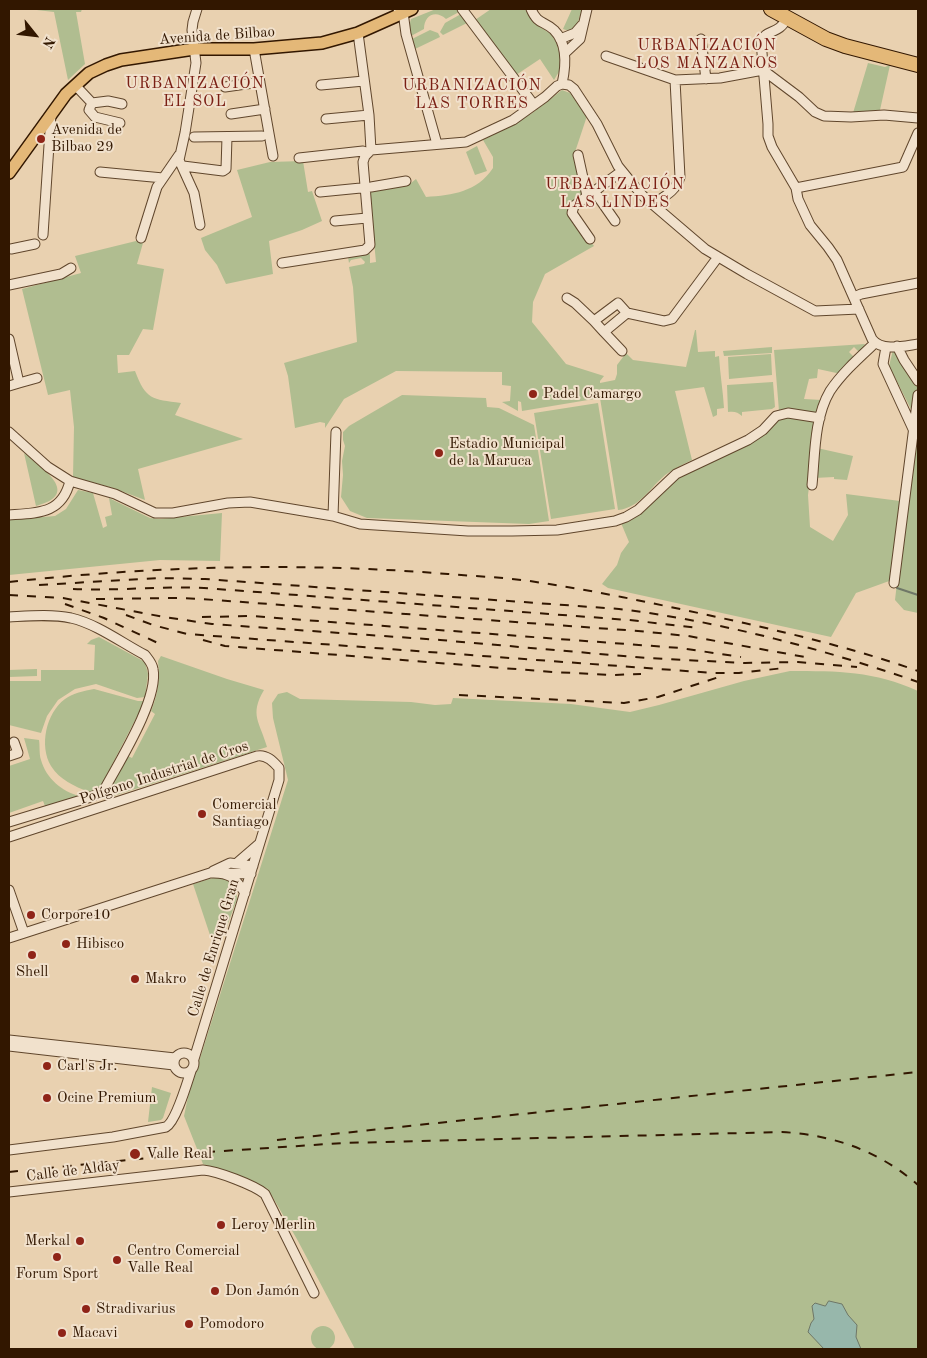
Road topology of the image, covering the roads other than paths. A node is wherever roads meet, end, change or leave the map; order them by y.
1 (197, 9) edge
2 (462, 9) edge
3 (531, 9) edge
4 (587, 9) edge
5 (772, 9) edge
6 (404, 10) edge
7 (787, 18) junction
8 (582, 25) junction
9 (358, 33) junction
10 (560, 38) junction
11 (701, 39) dead end
12 (194, 49) junction
13 (254, 49) junction
14 (565, 53) junction
15 (606, 56) dead end
16 (918, 65) edge
17 (763, 70) junction
18 (706, 79) junction
19 (675, 80) junction
20 (364, 81) junction
21 (260, 82) junction
22 (562, 84) junction
23 (75, 85) junction
24 (321, 85) dead end
25 (225, 87) dead end
26 (92, 103) junction
27 (122, 104) dead end
28 (534, 105) junction
29 (265, 109) junction
30 (231, 114) dead end
31 (51, 115) junction
32 (369, 115) junction
33 (918, 118) edge
34 (326, 119) dead end
35 (120, 123) dead end
36 (918, 133) edge
37 (194, 136) dead end
38 (262, 136) dead end
39 (227, 137) junction
40 (437, 144) junction
41 (369, 151) junction
42 (179, 155) junction
43 (578, 155) dead end
44 (273, 156) dead end
45 (299, 158) dead end
46 (183, 166) junction
47 (622, 171) junction
48 (100, 172) dead end
49 (9, 173) edge
50 (163, 178) junction
51 (406, 181) dead end
52 (364, 187) junction
53 (796, 188) junction
54 (320, 192) dead end
55 (590, 194) junction
56 (653, 204) junction
57 (367, 218) junction
58 (335, 221) dead end
59 (615, 221) dead end
60 (200, 225) dead end
61 (43, 235) dead end
62 (141, 238) dead end
63 (590, 239) dead end
64 (35, 244) dead end
65 (10, 248) edge
66 (718, 257) junction
67 (282, 263) dead end
68 (71, 268) dead end
69 (918, 283) edge
70 (9, 285) edge
71 (854, 297) junction
72 (567, 298) dead end
73 (859, 309) junction
74 (627, 313) junction
75 (594, 321) junction
76 (604, 332) junction
77 (9, 339) edge
78 (875, 343) junction
79 (918, 344) edge
80 (897, 346) junction
81 (886, 347) junction
82 (622, 351) dead end
83 (37, 378) dead end
84 (918, 380) edge
85 (18, 383) junction
86 (9, 386) edge
87 (918, 395) edge
88 (820, 418) junction
89 (913, 430) junction
90 (9, 432) edge
91 (336, 432) dead end
92 (70, 481) junction
93 (812, 485) dead end
94 (9, 515) edge
95 (333, 516) junction
96 (894, 583) dead end
97 (9, 617) edge
98 (14, 742) dead end
99 (9, 756) edge
100 (9, 822) edge
101 (9, 837) edge
102 (261, 842) junction
103 (237, 863) junction
104 (252, 870) junction
105 (224, 872) junction
106 (210, 873) junction
107 (9, 890) edge
108 (245, 894) junction
109 (24, 933) junction
110 (9, 938) edge
111 (200, 1038) junction
112 (9, 1040) edge
113 (9, 1046) edge
114 (186, 1052) junction
115 (194, 1059) junction
116 (174, 1061) junction
117 (190, 1071) junction
118 (181, 1072) junction
119 (183, 1092) junction
120 (9, 1150) edge
121 (9, 1192) edge
122 (314, 1293) dead end

1 - 12 street
2 - 28 street
3 - 10 street
4 - 8 street
5 - 7 highway
6 - 9 main road, Avenida de Bilbao
6 - 40 street
7 - 16 highway
7 - 17 street
8 - 10 street
8 - 14 street
9 - 13 main road, Avenida de Bilbao
9 - 20 street
10 - 14 street
11 - 18 street
12 - 13 main road, Avenida de Bilbao
12 - 23 main road, Avenida de Bilbao
12 - 42 street
13 - 21 street
14 - 22 street
15 - 19 street
17 - 18 street
17 - 33 street
17 - 53 street
18 - 19 street
19 - 56 street
20 - 24 street
20 - 32 street
21 - 25 street
21 - 29 street
22 - 28 street
22 - 47 street
23 - 26 street
23 - 31 main road, Avenida de Bilbao
26 - 27 street
26 - 35 street
28 - 40 street
29 - 30 street
29 - 44 street
31 - 49 main road, Avenida de Bilbao
31 - 61 street
32 - 34 street
32 - 41 street
36 - 53 street
37 - 39 street
38 - 39 street
39 - 46 street
40 - 41 street
41 - 45 street
41 - 52 street
42 - 46 street
42 - 50 street
43 - 55 street
46 - 60 street
47 - 55 street
47 - 56 street
48 - 50 street
50 - 62 street
51 - 52 street
52 - 54 street
52 - 57 street
53 - 71 street
55 - 59 street
55 - 63 street
56 - 66 street
57 - 58 street
57 - 67 street
64 - 65 street
66 - 73 street
66 - 74 street
68 - 70 street
69 - 71 street
71 - 73 street
72 - 75 street
73 - 78 street
74 - 75 street
74 - 76 street
75 - 76 street
76 - 82 street
77 - 85 street
78 - 81 street
78 - 88 street
79 - 80 street
80 - 81 street
80 - 84 street
81 - 89 street
83 - 85 street
85 - 86 street
87 - 89 street
88 - 93 street
88 - 95 street
89 - 96 street
90 - 92 street
91 - 95 street
92 - 94 street
92 - 95 street
97 - 100 street
98 - 99 street
101 - 102 street, Polígono Industrial de Cros
102 - 103 street
102 - 104 street, Polígono Industrial de Cros
103 - 104 street
103 - 106 street
104 - 105 street
104 - 108 street, Calle de Enrique Gran
105 - 106 street
105 - 108 street
106 - 109 street
107 - 109 street
108 - 111 street, Calle de Enrique Gran
109 - 110 street
111 - 114 street, Calle de Enrique Gran
111 - 115 street, Calle de Enrique Gran
112 - 116 street
113 - 116 street
114 - 115 street
114 - 116 street
115 - 117 street
116 - 118 street
117 - 118 street
117 - 119 street
118 - 119 street
119 - 120 street
121 - 122 street, Calle de Alday

